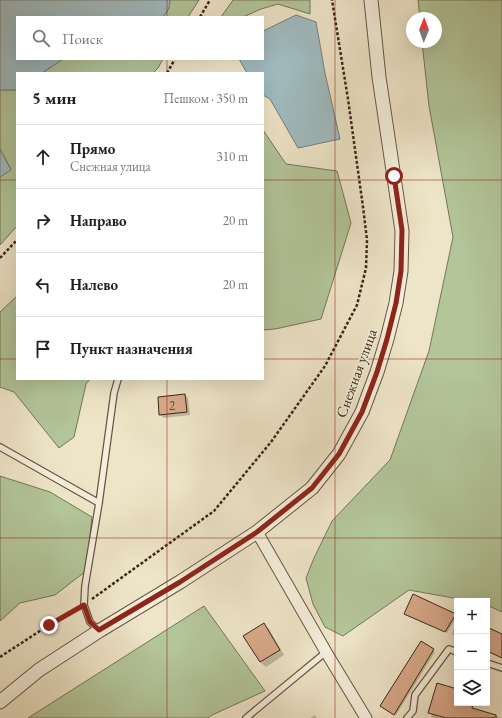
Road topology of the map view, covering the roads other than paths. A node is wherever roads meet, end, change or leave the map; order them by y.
1 (371, 0) edge
2 (118, 380) edge
3 (0, 447) edge
4 (99, 503) junction
5 (257, 532) junction
6 (99, 630) junction
7 (454, 651) edge
8 (326, 652) junction
9 (490, 664) edge
10 (502, 668) edge
11 (0, 702) edge
12 (246, 718) edge
13 (366, 718) edge
14 (407, 718) edge

1 - 5 street, Снежная улица
2 - 4 lane
3 - 4 lane
4 - 6 lane
5 - 6 street, Снежная улица
5 - 8 street
6 - 11 street, Снежная улица
7 - 14 lane
8 - 12 lane
8 - 13 street
9 - 10 lane

